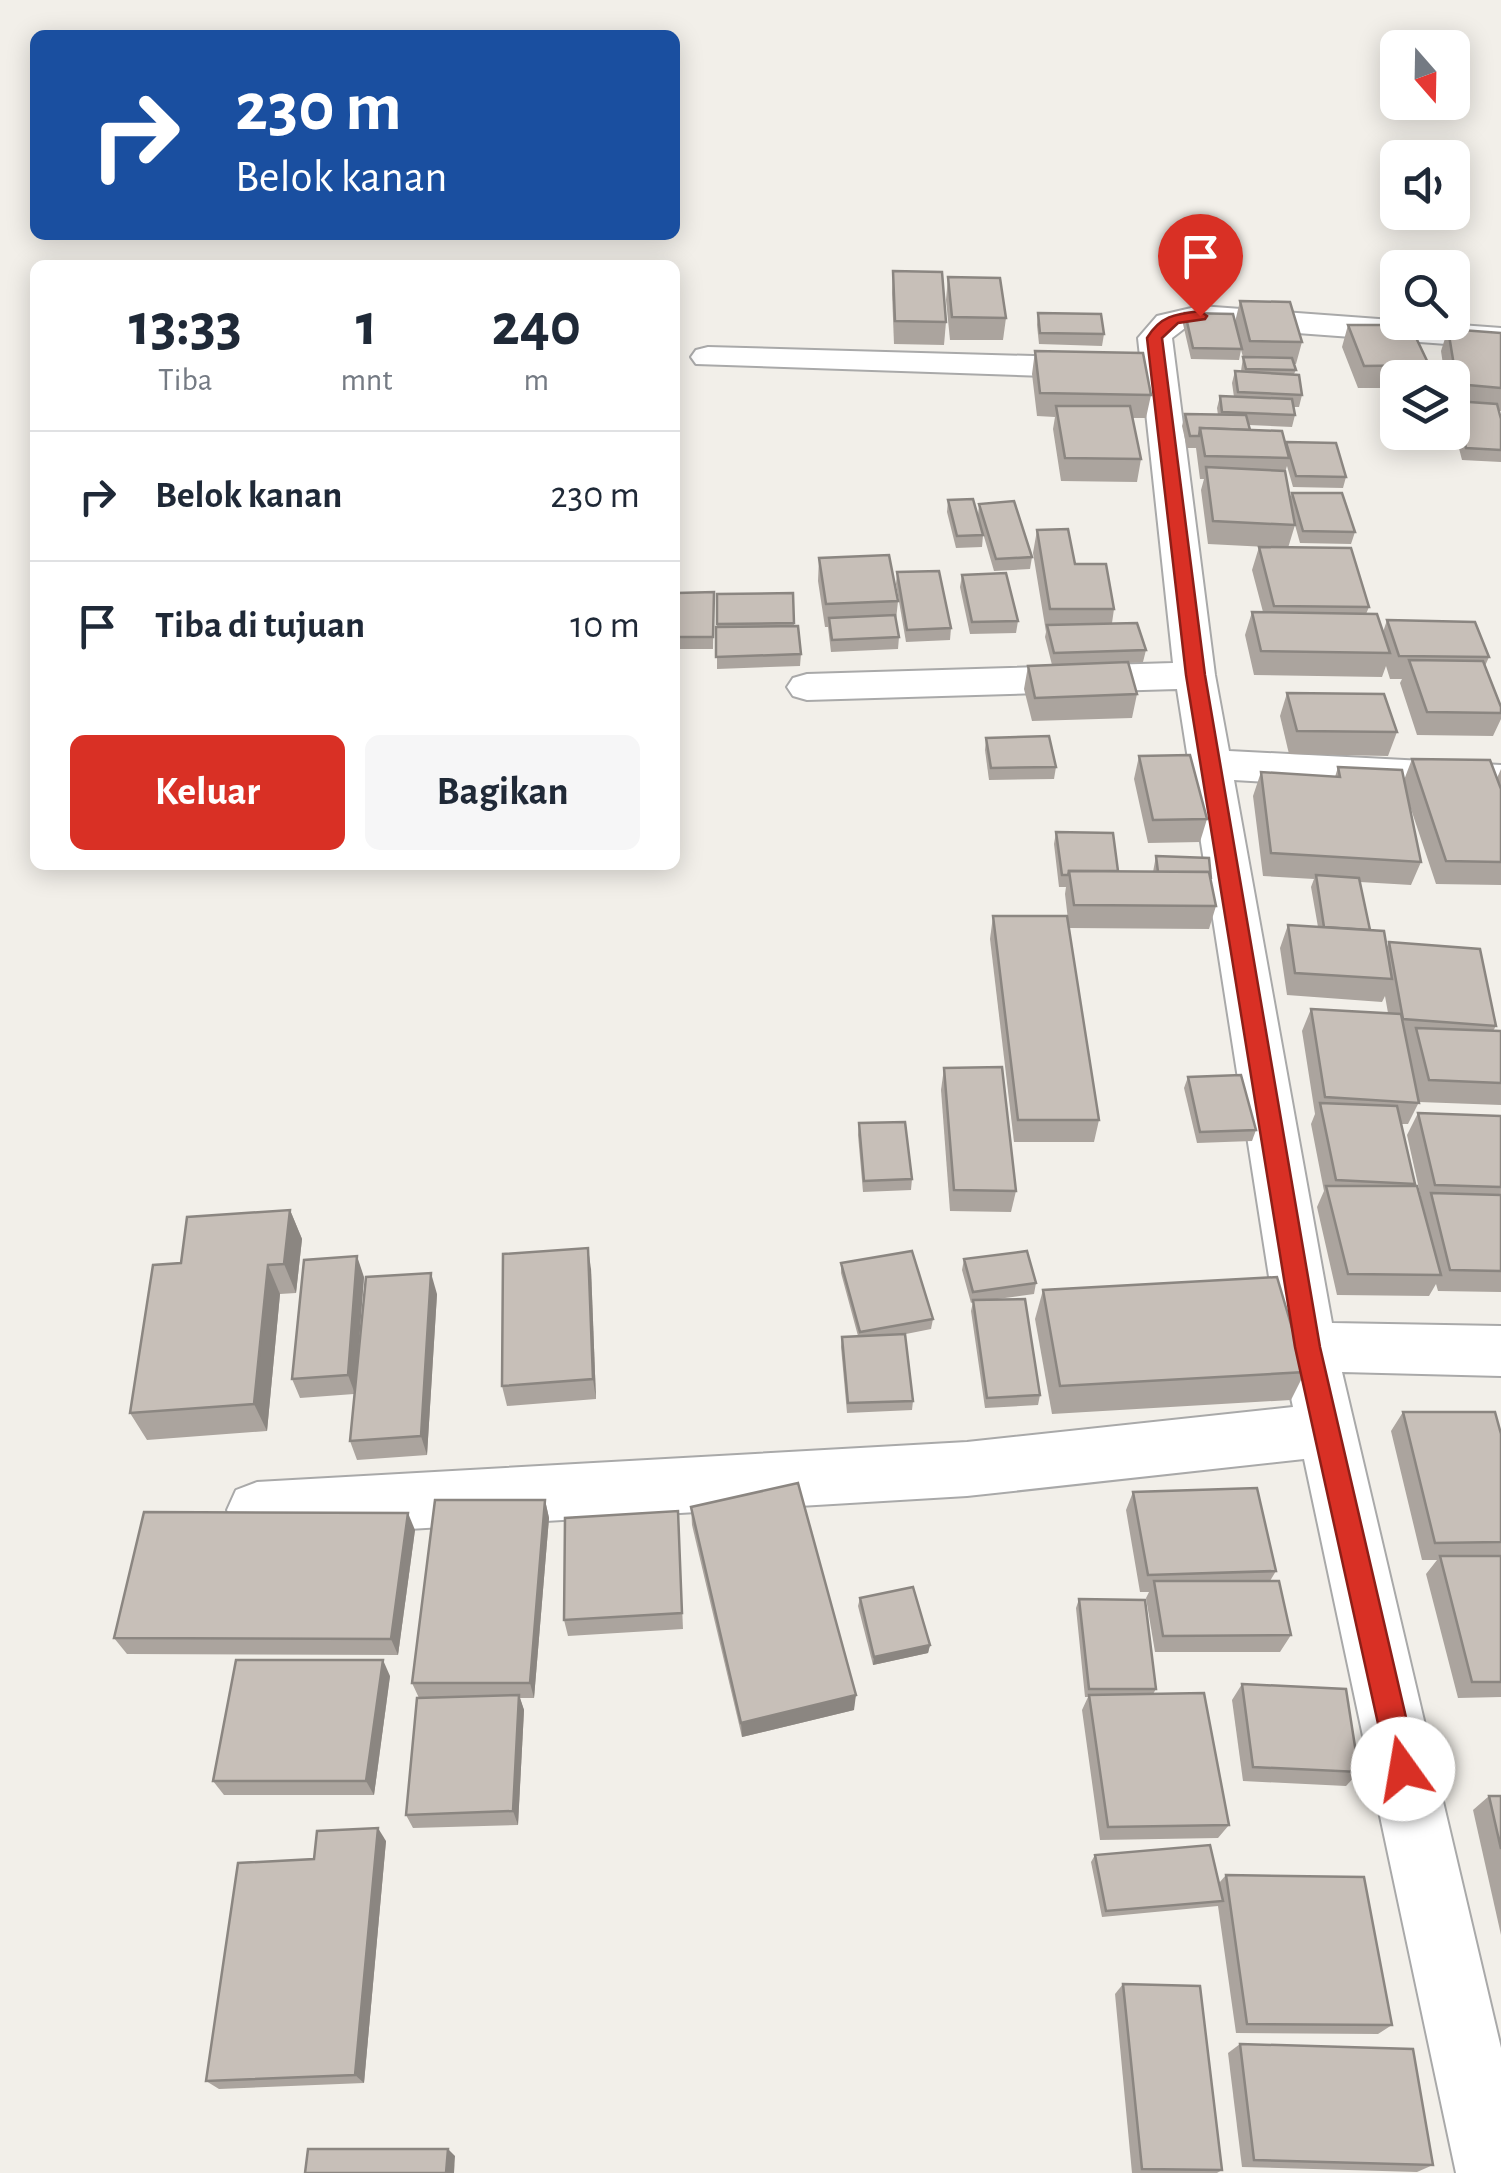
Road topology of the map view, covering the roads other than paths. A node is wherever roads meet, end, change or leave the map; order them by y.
1 (1501, 338) edge
2 (708, 357) dead end
3 (1156, 370) junction
4 (1195, 675) junction
5 (807, 686) dead end
6 (1212, 764) junction
7 (1501, 780) edge
8 (1308, 1347) junction
9 (1501, 1350) edge
10 (1325, 1430) junction
11 (257, 1510) edge
12 (1492, 2130) edge

1 - 3 street
2 - 3 street
3 - 4 street
4 - 5 street
4 - 6 street
6 - 7 street
6 - 8 street
8 - 9 street
8 - 10 street
10 - 11 street
10 - 12 street

